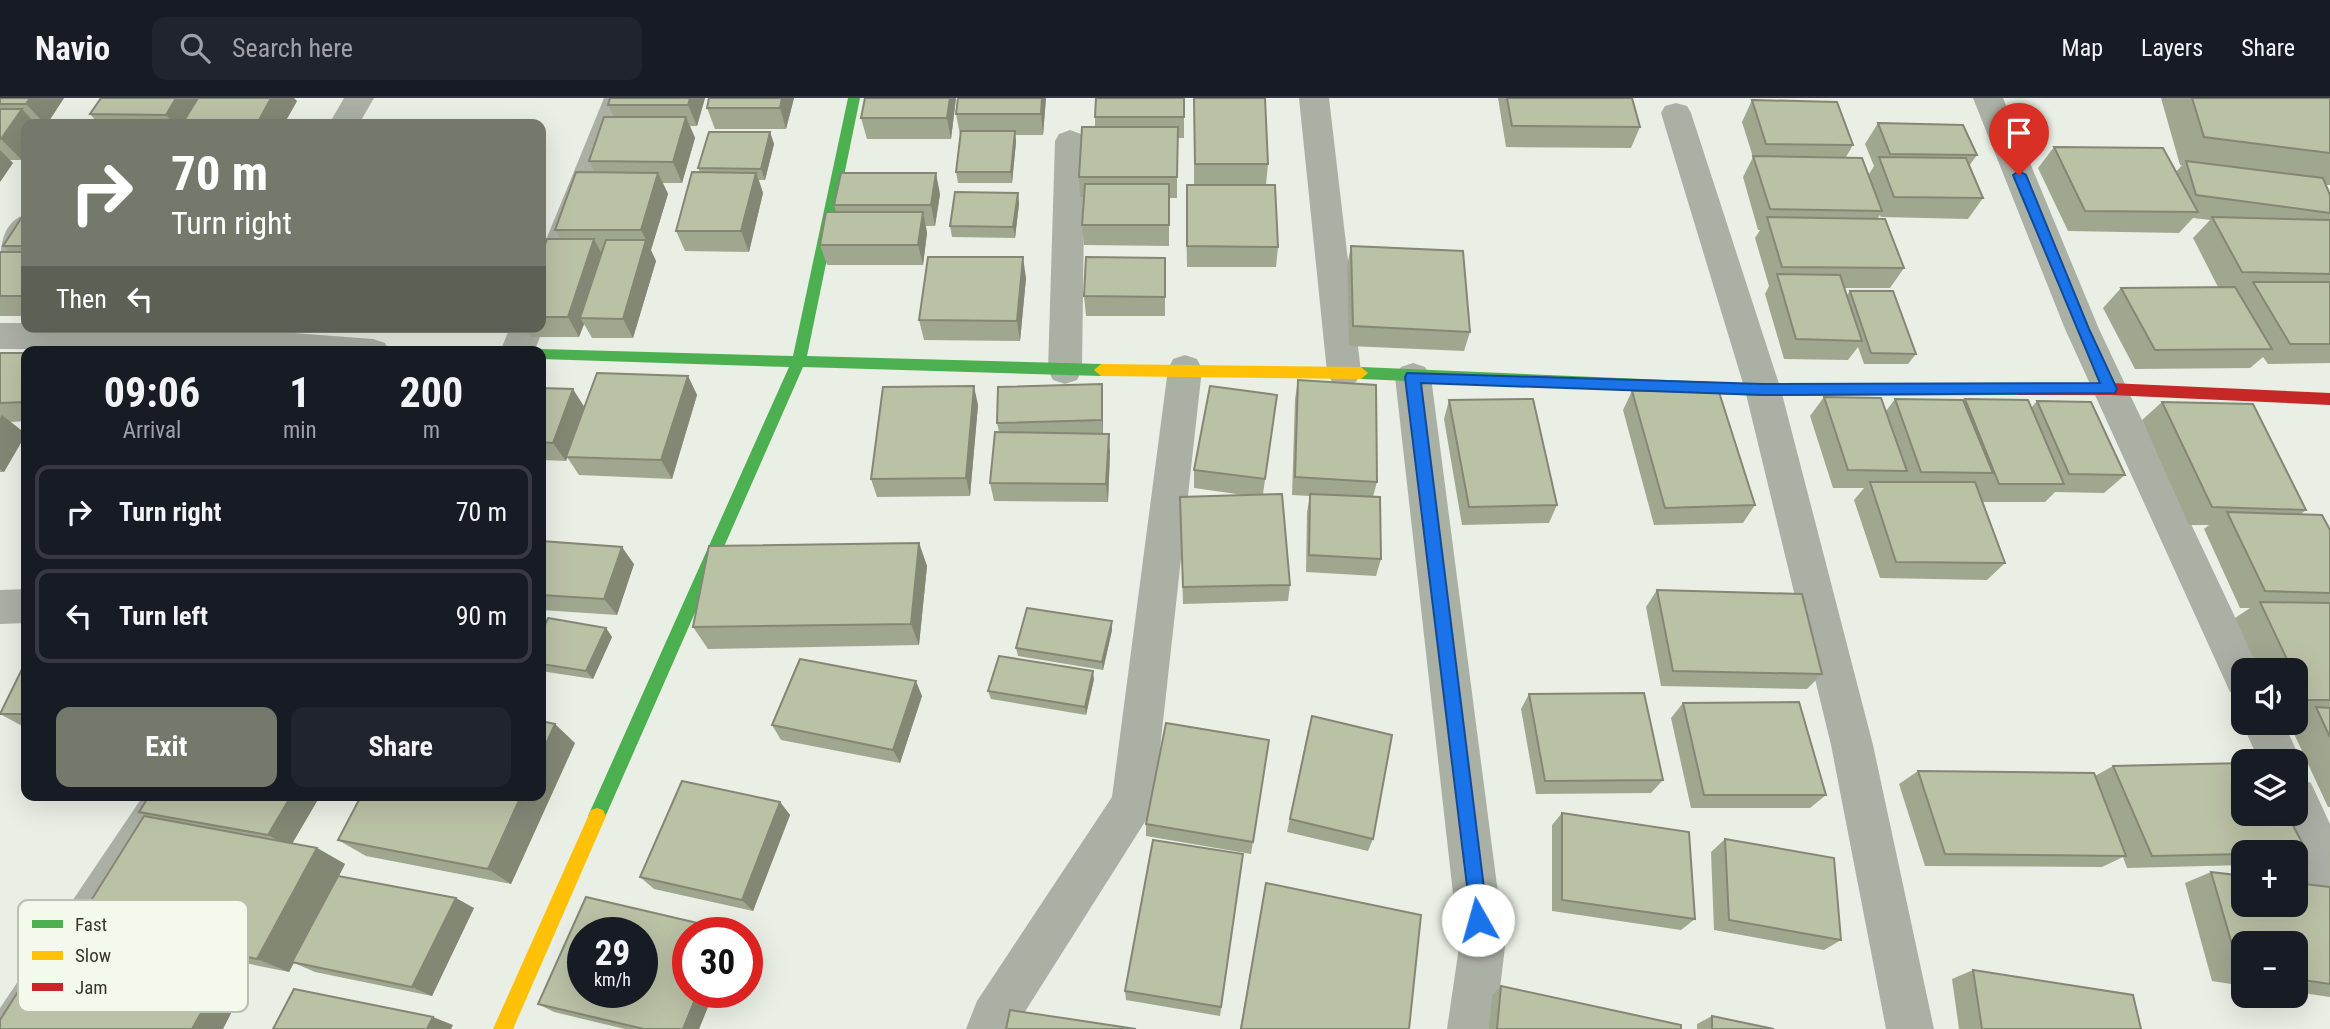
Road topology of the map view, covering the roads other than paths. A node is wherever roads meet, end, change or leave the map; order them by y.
1 (359, 98) edge
2 (619, 98) edge
3 (854, 98) edge
4 (1314, 98) edge
5 (1988, 98) edge
6 (1676, 113) dead end
7 (347, 119) edge
8 (1070, 141) dead end
9 (21, 233) edge
10 (0, 263) edge
11 (546, 280) edge
12 (229, 334) edge
13 (0, 336) edge
14 (325, 346) edge
15 (546, 354) edge
16 (799, 360) junction
17 (1185, 369) junction
18 (1065, 370) junction
19 (1344, 372) junction
20 (1413, 377) junction
21 (2110, 389) junction
22 (1763, 390) junction
23 (2330, 399) edge
24 (21, 606) edge
25 (0, 607) edge
26 (2234, 658) edge
27 (165, 801) edge
28 (2308, 824) edge
29 (2330, 886) edge
30 (99, 900) edge
31 (25, 1012) edge
32 (14, 1029) edge
33 (503, 1029) edge
34 (990, 1029) edge
35 (1471, 1029) edge
36 (1910, 1029) edge

1 - 7 street
2 - 11 street
3 - 16 street
4 - 19 street
5 - 21 street
6 - 22 street
8 - 18 street
9 - 10 street
12 - 13 street
12 - 14 street
15 - 16 street
16 - 18 street
16 - 33 street
17 - 18 street
17 - 19 street
17 - 34 street
19 - 20 street
20 - 22 street
20 - 35 street
21 - 22 street
21 - 23 street
21 - 26 street
22 - 36 street
24 - 25 street
27 - 30 street
28 - 29 street
31 - 32 street

